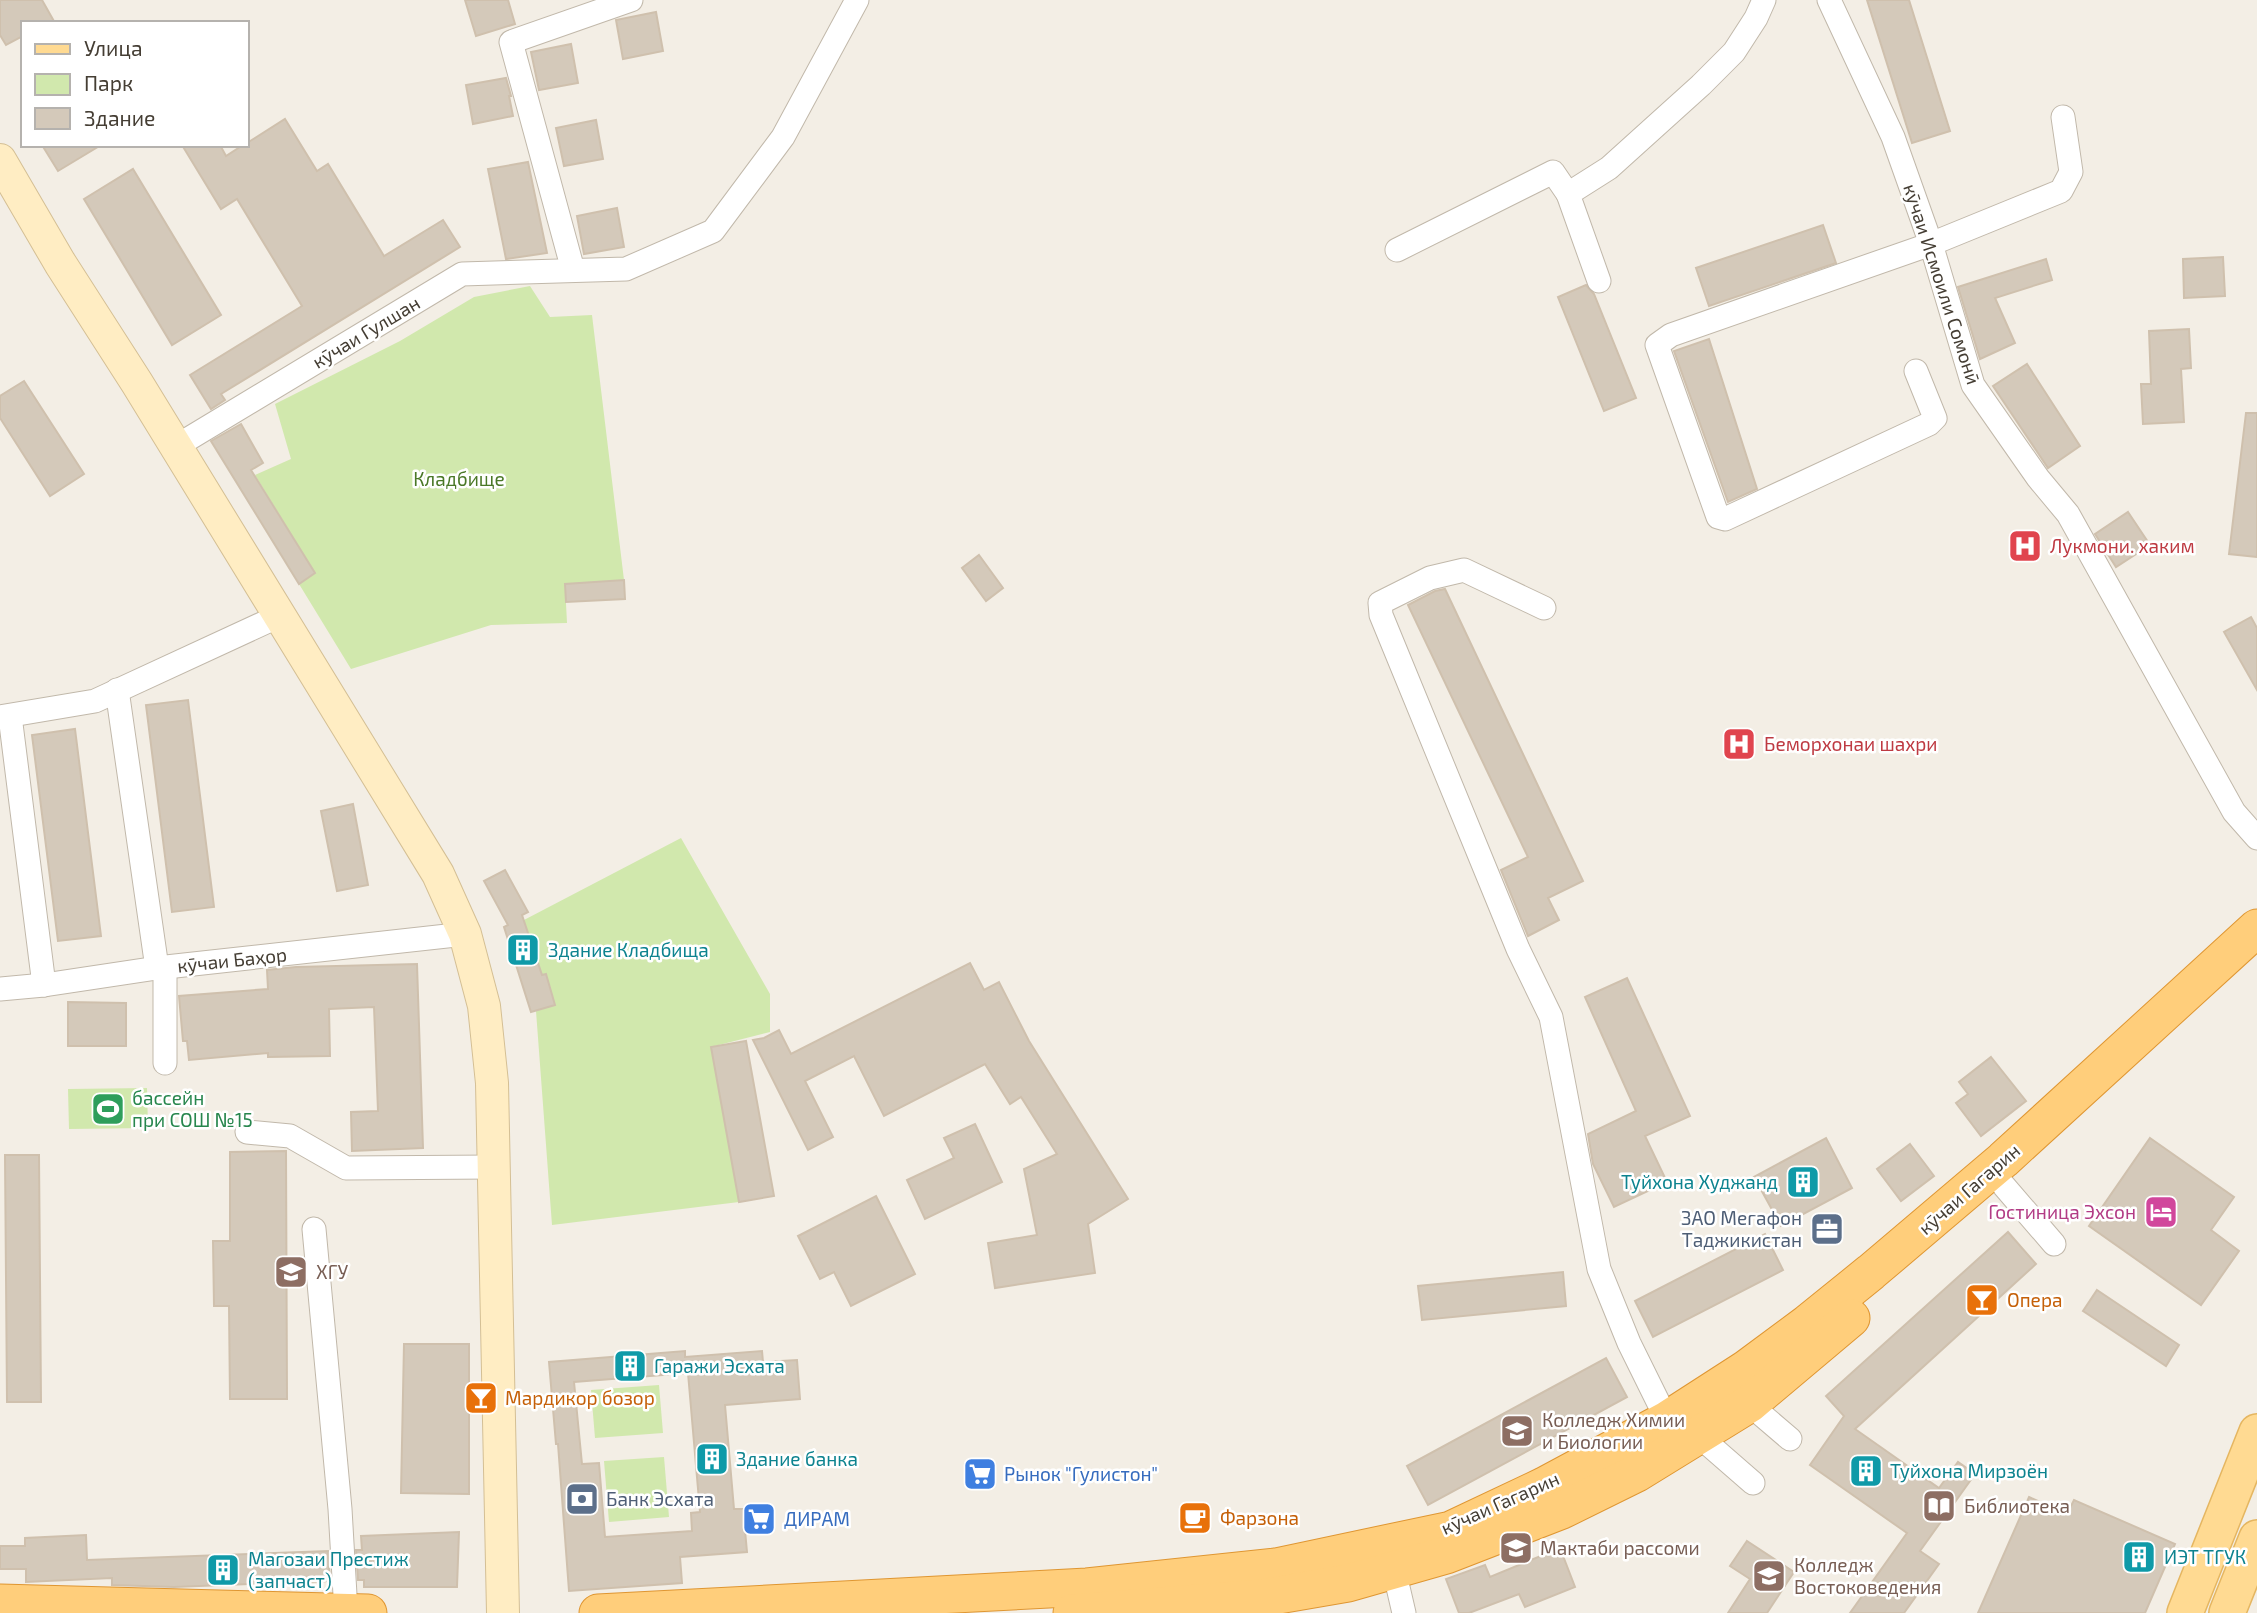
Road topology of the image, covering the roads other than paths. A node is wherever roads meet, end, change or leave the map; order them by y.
1 (631, 0) edge
2 (857, 0) edge
3 (1764, 0) edge
4 (1829, 0) edge
5 (2063, 117) dead end
6 (0, 160) edge
7 (1568, 194) junction
8 (1931, 244) junction
9 (1397, 250) dead end
10 (573, 270) junction
11 (1599, 281) dead end
12 (1916, 371) dead end
13 (175, 447) junction
14 (1544, 608) dead end
15 (279, 616) junction
16 (117, 690) junction
17 (5, 716) edge
18 (2257, 838) edge
19 (2257, 928) edge
20 (465, 934) junction
21 (2257, 963) edge
22 (161, 968) junction
23 (44, 985) junction
24 (0, 989) edge
25 (165, 1063) dead end
26 (247, 1132) dead end
27 (494, 1167) junction
28 (2004, 1186) junction
29 (314, 1229) dead end
30 (2054, 1244) dead end
31 (1749, 1405) junction
32 (2257, 1432) edge
33 (1683, 1434) junction
34 (1790, 1439) dead end
35 (1753, 1483) dead end
36 (2257, 1538) edge
37 (1394, 1570) junction
38 (0, 1604) edge
39 (345, 1612) edge
40 (1114, 1612) edge
41 (368, 1613) edge
42 (503, 1613) edge
43 (598, 1613) edge
44 (1072, 1613) edge
45 (1404, 1613) edge
46 (2186, 1613) edge
47 (2227, 1613) edge

1 - 10 street
2 - 10 street, кӯчаи Гулшан
3 - 7 street
4 - 8 street, кӯчаи Исмоили Сомонӣ
5 - 8 street
6 - 13 main road
7 - 9 street
7 - 11 street
8 - 12 street
8 - 18 street, кӯчаи Исмоили Сомонӣ
10 - 13 street, кӯчаи Гулшан
13 - 15 main road
14 - 33 street
15 - 16 street
15 - 20 main road
16 - 17 street
16 - 22 street
17 - 23 street
19 - 33 highway, кӯчаи Гагарин
20 - 22 street, кӯчаи Баҳор
20 - 27 main road
21 - 28 highway, кӯчаи Гагарин
22 - 23 street, кӯчаи Баҳор
22 - 25 street
23 - 24 street, кӯчаи Баҳор
26 - 27 street
27 - 42 main road
28 - 30 street
28 - 31 highway, кӯчаи Гагарин
29 - 39 street
31 - 33 highway, кӯчаи Гагарин
31 - 34 street
32 - 46 main road
33 - 35 street
33 - 37 highway, кӯчаи Гагарин
33 - 43 highway, кӯчаи Гагарин
36 - 47 main road
37 - 40 highway, кӯчаи Гагарин
37 - 45 street
38 - 39 highway
39 - 41 highway
40 - 44 highway, кӯчаи Гагарин

